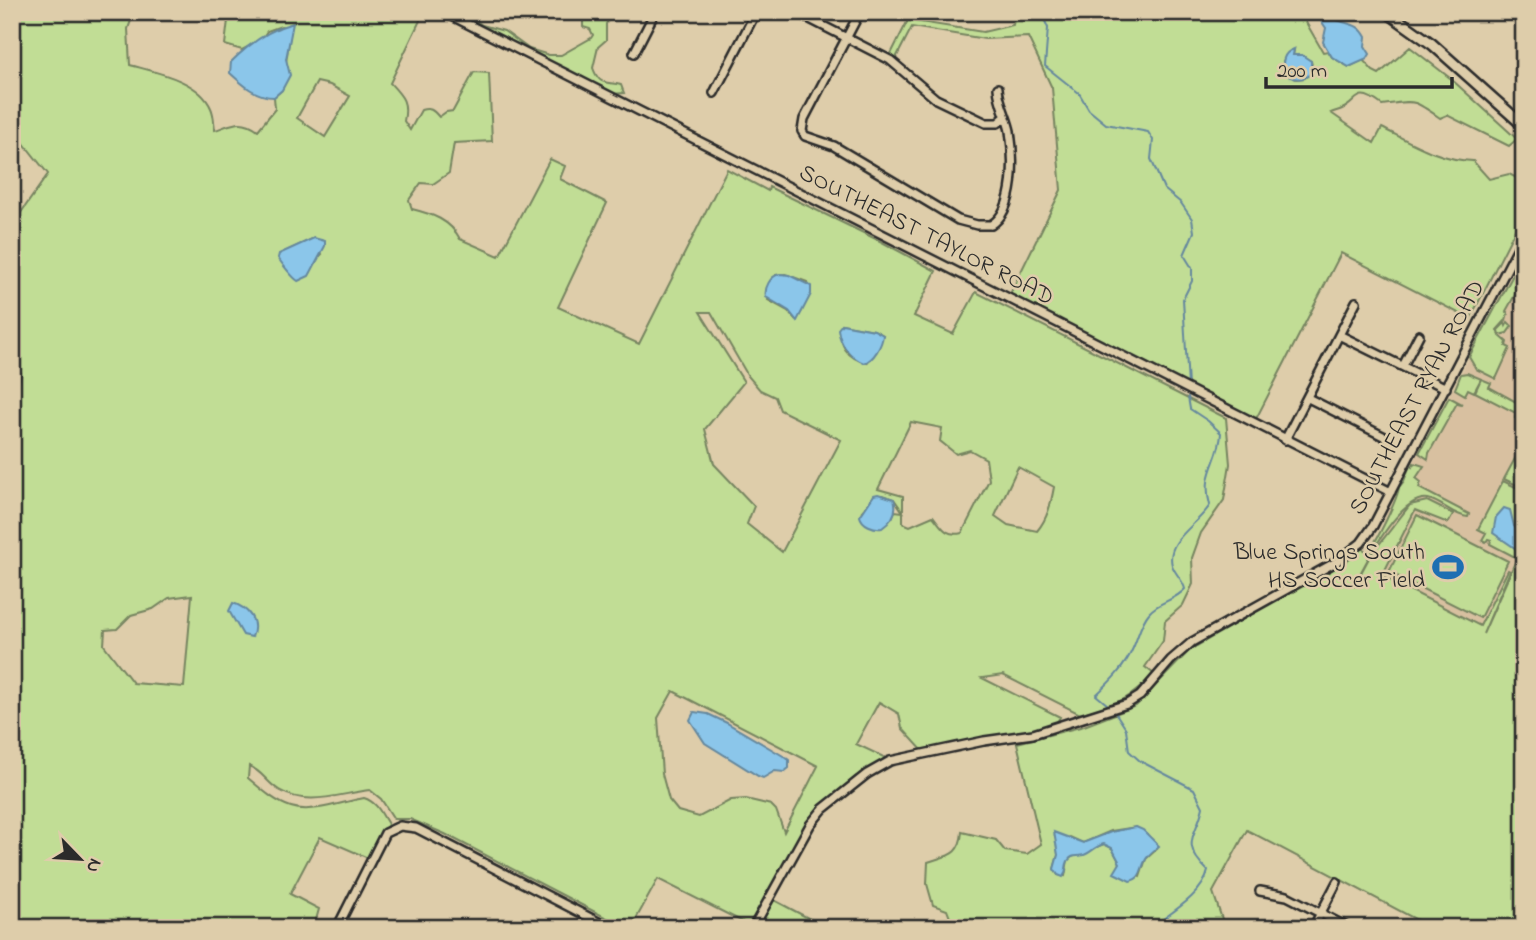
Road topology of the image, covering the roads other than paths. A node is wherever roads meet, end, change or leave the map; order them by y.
1 (444, 12) edge
2 (655, 12) edge
3 (756, 12) edge
4 (796, 12) edge
5 (860, 12) edge
6 (1387, 12) edge
7 (846, 39) junction
8 (634, 53) dead end
9 (998, 88) dead end
10 (714, 93) dead end
11 (1005, 117) junction
12 (1524, 126) edge
13 (1524, 236) edge
14 (1356, 302) dead end
15 (1339, 335) junction
16 (1419, 335) dead end
17 (1403, 366) junction
18 (1446, 388) junction
19 (1308, 398) junction
20 (1389, 439) dead end
21 (1286, 440) junction
22 (1391, 492) junction
23 (1337, 882) dead end
24 (1260, 891) dead end
25 (1321, 912) junction
26 (337, 928) edge
27 (610, 928) edge
28 (753, 928) edge
29 (1313, 928) edge
30 (1349, 928) edge

1 - 21 street, SOUTHEAST TAYLOR ROAD
2 - 8 street
3 - 10 street
4 - 7 street
5 - 7 street
6 - 12 main road
7 - 11 street
7 - 11 street
9 - 11 street
13 - 18 street, SOUTHEAST RYAN ROAD
14 - 15 street
15 - 17 street
15 - 19 street
16 - 17 street
17 - 18 street
18 - 22 street, SOUTHEAST RYAN ROAD
19 - 20 street
19 - 21 street
21 - 22 street, SOUTHEAST TAYLOR ROAD
22 - 28 street, SOUTHEAST RYAN ROAD
23 - 25 street
24 - 25 street
25 - 29 street
25 - 30 street
26 - 27 street

